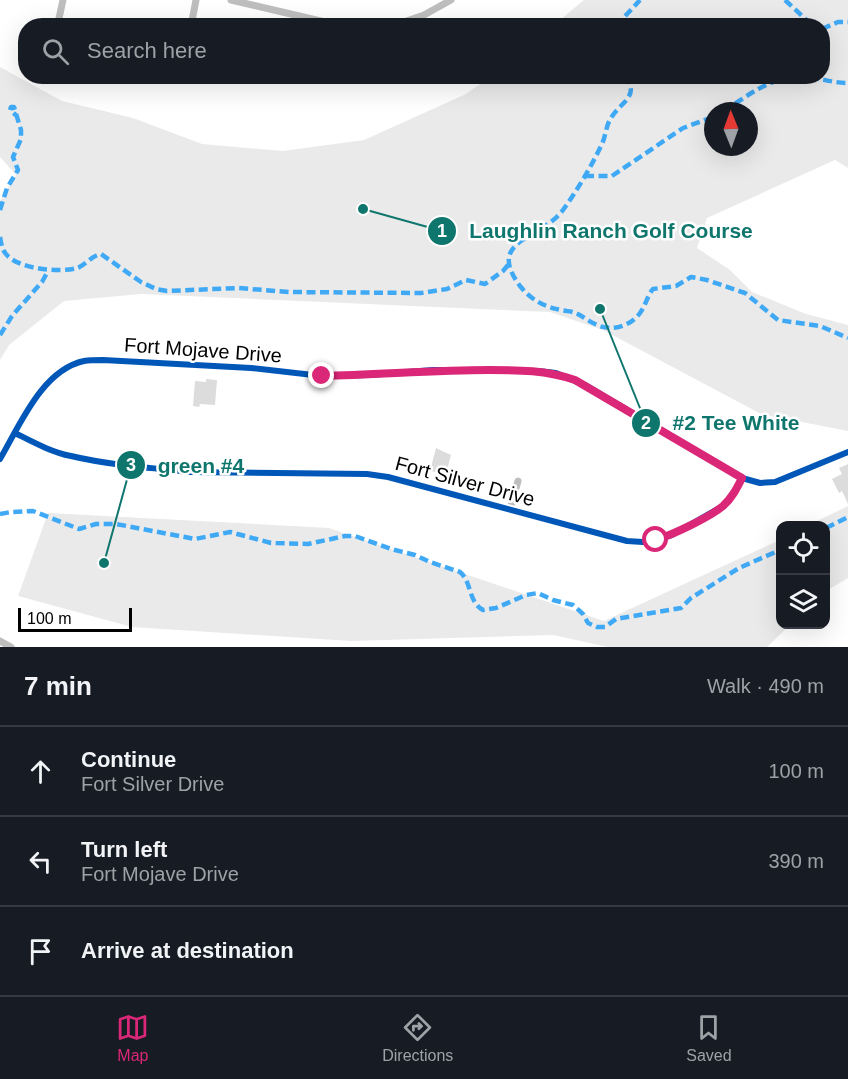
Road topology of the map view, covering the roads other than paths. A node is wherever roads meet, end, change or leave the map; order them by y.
1 (63, 0) edge
2 (196, 0) edge
3 (231, 0) edge
4 (451, 0) edge
5 (59, 18) edge
6 (193, 18) edge
7 (302, 18) edge
8 (415, 18) edge
9 (15, 433) junction
10 (848, 452) edge
11 (0, 459) edge
12 (742, 478) junction
13 (518, 481) dead end
14 (510, 509) junction
15 (0, 641) edge
16 (8, 646) edge

1 - 5 street
2 - 6 street
3 - 7 street
4 - 8 street
9 - 11 street, Fort Mojave Drive
9 - 12 street, Fort Mojave Drive
9 - 14 street, Fort Silver Drive
10 - 12 street, Fort Mojave Drive
12 - 14 street, Fort Silver Drive
13 - 14 street
15 - 16 street

